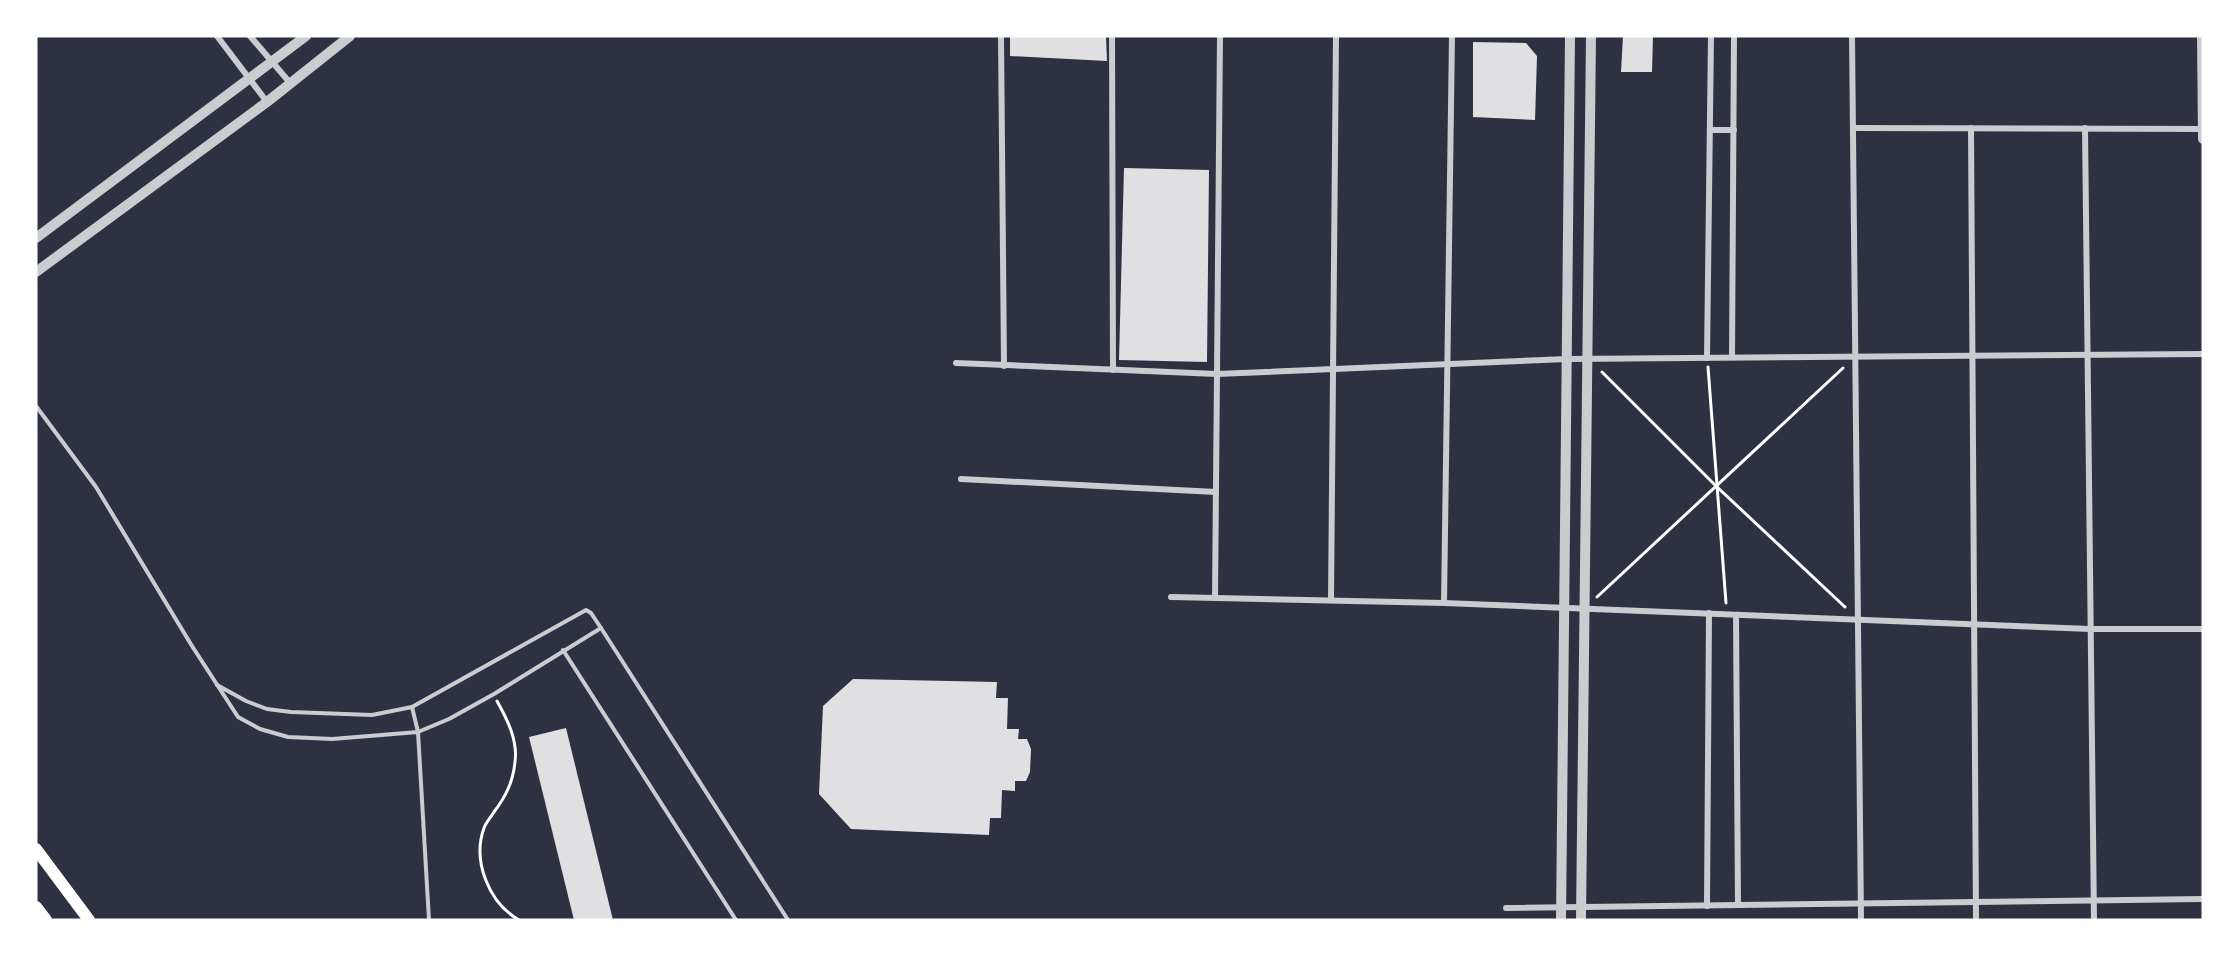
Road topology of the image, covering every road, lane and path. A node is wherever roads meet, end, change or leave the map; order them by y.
1 (218, 36) edge
2 (250, 36) edge
3 (306, 36) edge
4 (350, 36) edge
5 (1000, 36) edge
6 (1112, 36) edge
7 (1220, 36) edge
8 (1336, 36) edge
9 (1452, 36) edge
10 (1570, 36) edge
11 (1591, 36) edge
12 (1711, 36) edge
13 (1734, 36) edge
14 (1852, 36) edge
15 (2202, 36) edge
16 (271, 63) junction
17 (249, 79) junction
18 (291, 84) junction
19 (267, 102) junction
20 (1853, 128) junction
21 (1971, 128) junction
22 (2085, 128) junction
23 (2203, 129) edge
24 (1710, 130) junction
25 (1734, 130) junction
26 (2203, 139) edge
27 (1568, 176) junction
28 (1590, 177) junction
29 (36, 238) edge
30 (36, 272) edge
31 (2203, 354) edge
32 (2087, 355) junction
33 (1972, 356) junction
34 (1732, 357) junction
35 (1855, 357) junction
36 (1587, 358) junction
37 (1707, 358) junction
38 (1567, 359) junction
39 (956, 363) dead end
40 (1448, 365) junction
41 (1004, 366) junction
42 (1335, 369) junction
43 (1113, 370) junction
44 (1217, 374) junction
45 (36, 406) edge
46 (961, 479) dead end
47 (1716, 486) junction
48 (1216, 492) junction
49 (1171, 597) dead end
50 (1215, 598) junction
51 (1330, 600) junction
52 (1444, 603) junction
53 (1564, 607) junction
54 (1585, 608) junction
55 (1709, 613) junction
56 (1726, 614) junction
57 (1736, 615) junction
58 (1858, 619) junction
59 (1974, 624) junction
60 (601, 628) junction
61 (2091, 629) junction
62 (2203, 629) edge
63 (563, 651) junction
64 (217, 685) junction
65 (494, 694) junction
66 (412, 707) junction
67 (418, 732) junction
68 (36, 849) edge
69 (2203, 899) edge
70 (2094, 900) junction
71 (1976, 902) junction
72 (1860, 904) junction
73 (1738, 905) junction
74 (1707, 906) junction
75 (36, 907) edge
76 (1562, 907) junction
77 (1581, 907) junction
78 (1506, 908) dead end
79 (46, 920) edge
80 (89, 920) edge
81 (429, 920) edge
82 (519, 920) edge
83 (736, 920) edge
84 (788, 920) edge
85 (1561, 920) edge
86 (1581, 920) edge
87 (1861, 920) edge
88 (1976, 920) edge
89 (2094, 920) edge

1 - 17 street
2 - 16 street
3 - 16 street
4 - 18 street
5 - 41 street
6 - 43 street
7 - 44 street
8 - 42 street
9 - 40 street
10 - 27 street
11 - 28 street
12 - 24 street
13 - 25 street
14 - 20 street
15 - 23 street
16 - 17 street
16 - 18 street
17 - 19 street
17 - 29 street
18 - 19 street
19 - 30 street
20 - 21 street
20 - 35 street
21 - 22 street
21 - 33 street
22 - 23 street
22 - 32 street
23 - 26 street
24 - 25 street
24 - 37 street
25 - 34 street
27 - 28 street
27 - 38 street
28 - 36 street
31 - 32 street
32 - 33 street
32 - 61 street
33 - 35 street
33 - 59 street
34 - 35 street
34 - 37 street
35 - 47 path
35 - 58 street
36 - 37 street
36 - 38 street
36 - 47 path
36 - 54 street
37 - 47 path
38 - 40 street
38 - 53 street
39 - 41 street
40 - 42 street
40 - 52 street
41 - 43 street
42 - 44 street
42 - 51 street
43 - 44 street
44 - 48 street
45 - 64 lane
46 - 48 street
47 - 54 path
47 - 56 path
47 - 58 path
48 - 50 street
49 - 50 street
50 - 51 street
51 - 52 street
52 - 53 street
53 - 54 street
53 - 76 street
54 - 55 street
54 - 77 street
55 - 56 street
55 - 74 street
56 - 57 street
57 - 58 street
57 - 73 street
58 - 59 street
58 - 72 street
59 - 61 street
59 - 71 street
60 - 63 lane
60 - 66 lane
60 - 84 lane
61 - 62 street
61 - 70 street
63 - 65 lane
63 - 83 lane
64 - 66 lane
64 - 67 lane
65 - 67 lane
65 - 82 path
66 - 67 lane
67 - 81 lane
68 - 80 main road
69 - 70 street
70 - 71 street
70 - 89 street
71 - 72 street
71 - 88 street
72 - 73 street
72 - 87 street
73 - 74 street
74 - 77 street
75 - 79 main road
76 - 77 street
76 - 78 street
76 - 85 street
77 - 86 street

